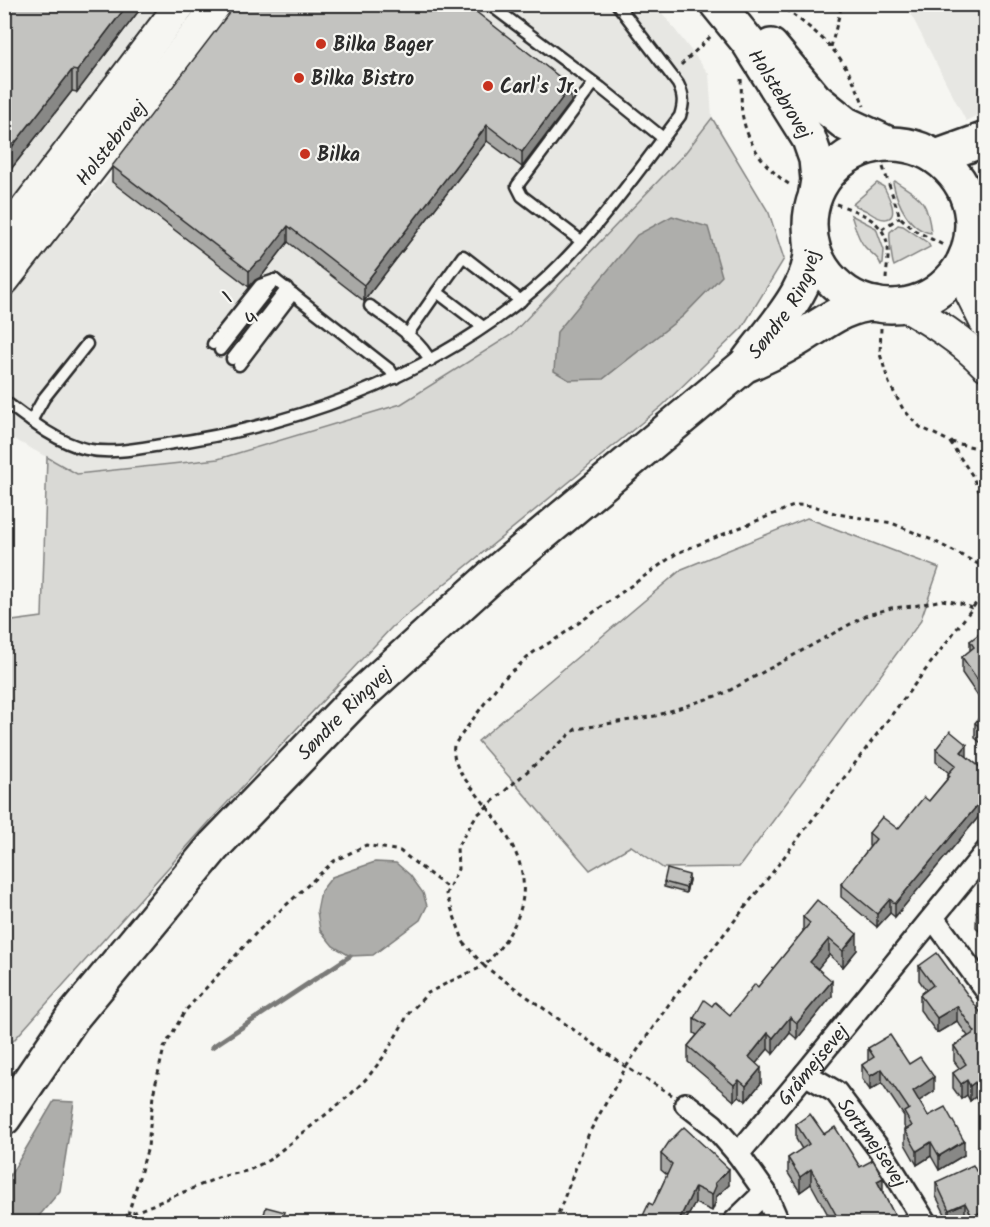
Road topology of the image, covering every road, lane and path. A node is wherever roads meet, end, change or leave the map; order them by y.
1 (181, 4) edge
2 (206, 4) edge
3 (219, 4) edge
4 (489, 4) edge
5 (617, 4) edge
6 (737, 4) edge
7 (778, 4) edge
8 (842, 4) edge
9 (715, 19) edge
10 (831, 47) junction
11 (170, 67) junction
12 (672, 74) junction
13 (741, 78) dead end
14 (594, 83) junction
15 (864, 106) dead end
16 (663, 138) junction
17 (986, 139) edge
18 (885, 155) junction
19 (936, 157) junction
20 (986, 190) edge
21 (816, 195) junction
22 (900, 217) junction
23 (882, 229) junction
24 (4, 237) edge
25 (811, 238) junction
26 (581, 241) junction
27 (960, 247) junction
28 (4, 280) edge
29 (290, 291) junction
30 (437, 292) junction
31 (520, 301) junction
32 (886, 304) junction
33 (370, 306) dead end
34 (986, 324) edge
35 (483, 327) junction
36 (406, 335) junction
37 (87, 344) dead end
38 (216, 347) dead end
39 (430, 361) junction
40 (235, 362) dead end
41 (986, 365) edge
42 (744, 366) junction
43 (395, 378) junction
44 (4, 401) edge
45 (4, 411) edge
46 (31, 421) junction
47 (949, 441) junction
48 (986, 450) edge
49 (986, 507) edge
50 (986, 568) edge
51 (986, 590) edge
52 (972, 608) junction
53 (488, 807) junction
54 (986, 852) edge
55 (448, 888) junction
56 (933, 918) junction
57 (484, 966) junction
58 (986, 990) edge
59 (626, 1067) junction
60 (805, 1074) junction
61 (686, 1104) joint
62 (4, 1118) edge
63 (738, 1154) junction
64 (765, 1192) junction
65 (128, 1215) junction
66 (117, 1222) edge
67 (555, 1222) edge
68 (734, 1222) edge
69 (778, 1222) edge
70 (926, 1222) edge

1 - 24 street, Holstebrovej
2 - 11 lane
3 - 11 street, Holstebrovej
4 - 14 lane
5 - 12 lane
6 - 18 main road, Holstebrovej
7 - 10 path
8 - 10 path
9 - 12 path
9 - 21 main road, Holstebrovej
10 - 15 path
11 - 28 street, Holstebrovej
12 - 16 lane
13 - 21 path
14 - 16 lane
14 - 26 lane
16 - 26 lane
17 - 19 main road
18 - 19 main road
18 - 21 main road
18 - 22 path
19 - 27 main road
20 - 27 main road
21 - 23 path
21 - 25 main road, Søndre Ringvej
22 - 23 path
22 - 27 path
23 - 32 path
25 - 32 main road
25 - 42 main road, Søndre Ringvej
26 - 31 lane
27 - 32 main road, Søndre Ringvej
27 - 34 street
29 - 38 lane
29 - 40 lane, 4
29 - 43 lane
30 - 31 lane
30 - 35 lane
30 - 36 lane
31 - 35 lane
32 - 41 street
32 - 42 main road, Søndre Ringvej
32 - 47 path
33 - 36 lane
35 - 39 lane
36 - 39 lane
37 - 46 lane
39 - 43 lane
42 - 62 main road, Søndre Ringvej
43 - 46 lane
44 - 46 lane
45 - 46 lane
47 - 48 path
47 - 49 path
50 - 53 path
51 - 52 path
52 - 53 path
52 - 59 path
53 - 55 path
53 - 57 path
54 - 56 street, Gråmejsevej
55 - 57 path
55 - 65 path
56 - 58 street
56 - 60 street, Gråmejsevej
57 - 59 path
57 - 65 path
59 - 61 path
59 - 67 path
60 - 63 street, Gråmejsevej
60 - 70 street, Sortmejsevej
61 - 63 street
63 - 64 street
64 - 68 street
64 - 69 street
65 - 66 path

